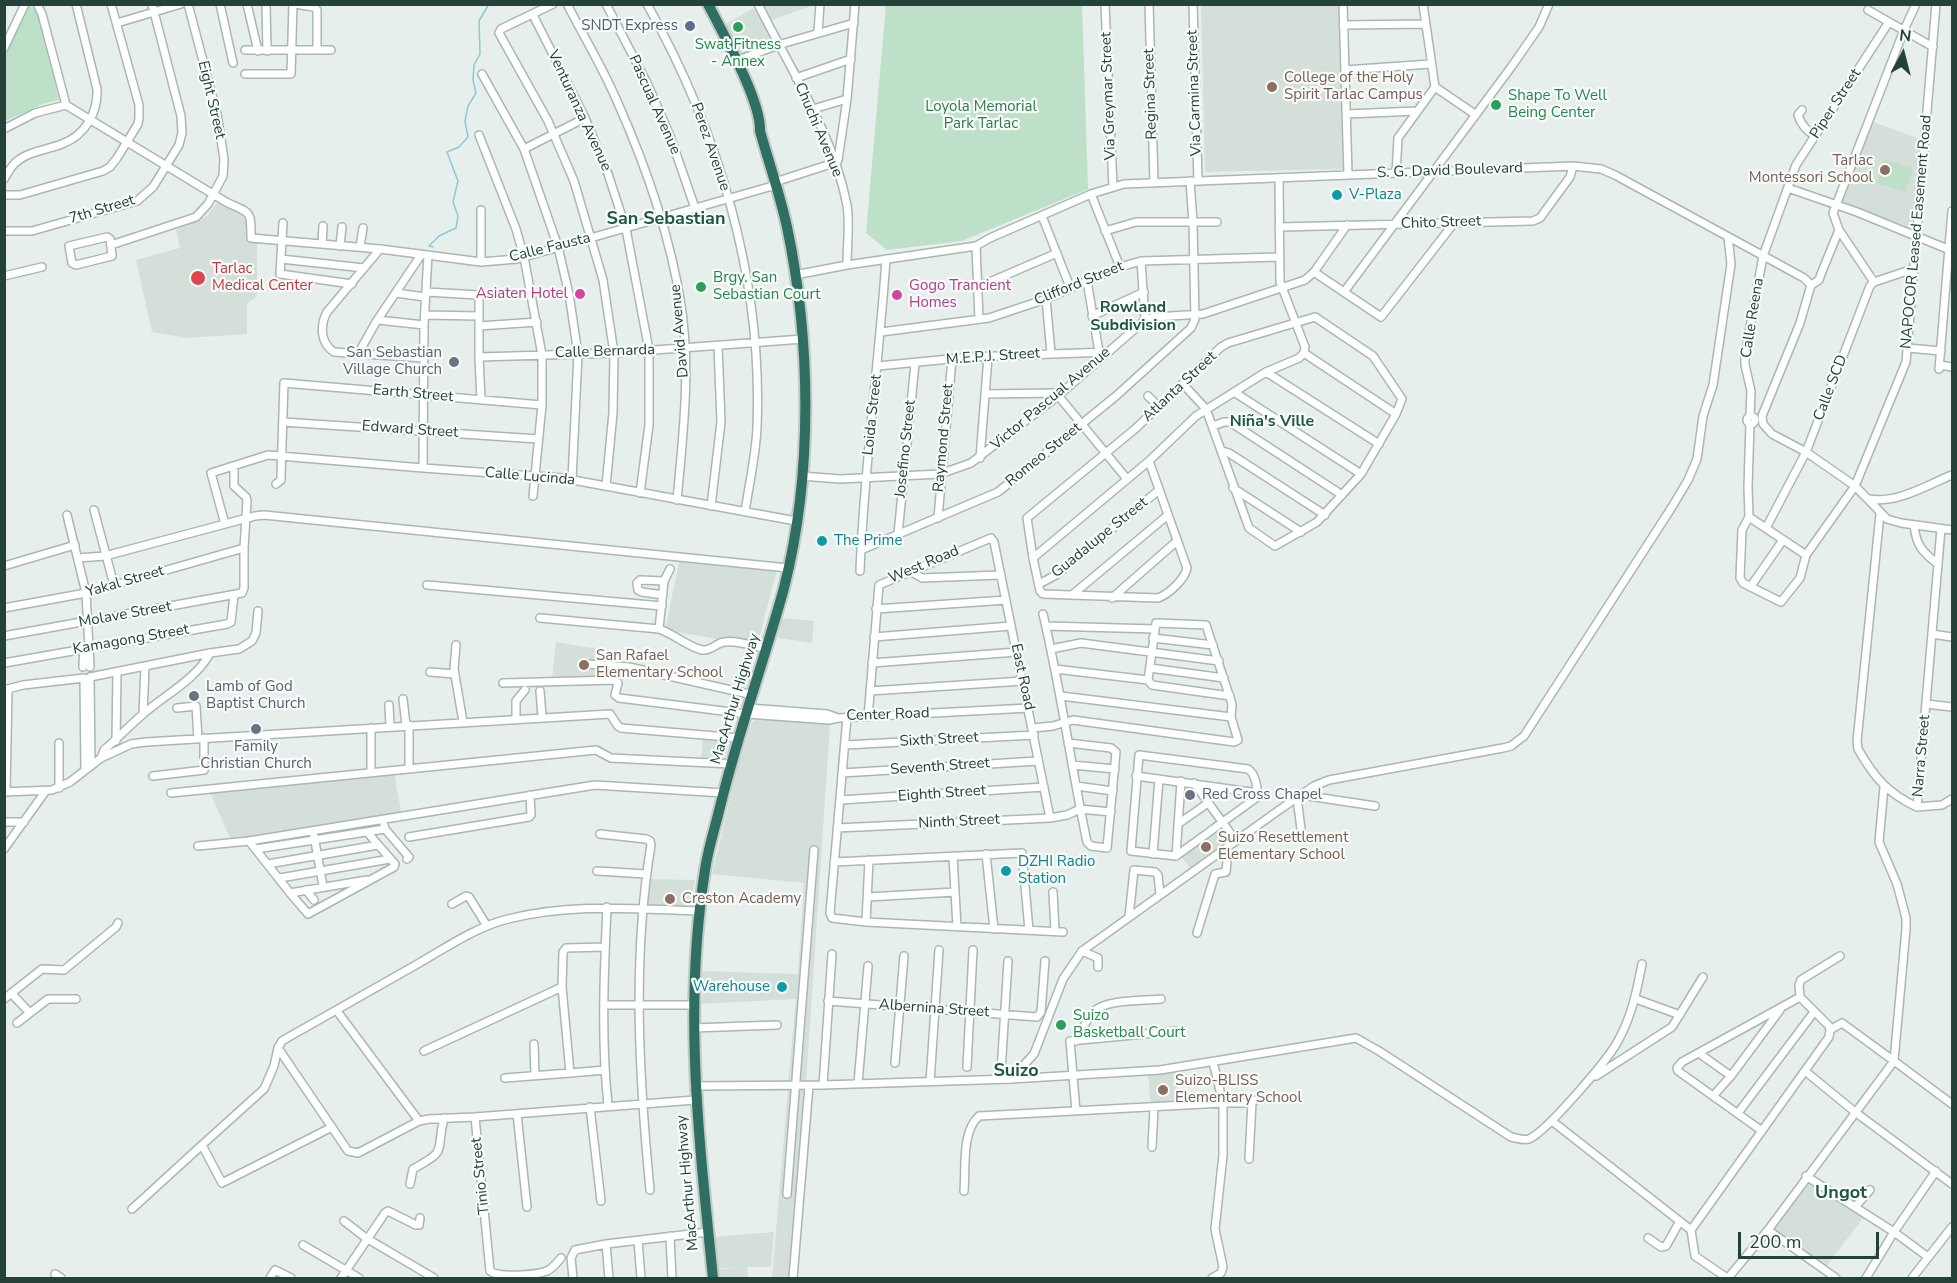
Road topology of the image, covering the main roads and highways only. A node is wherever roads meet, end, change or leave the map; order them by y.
1 (700, 4) edge
2 (708, 4) edge
3 (760, 131) junction
4 (712, 1278) edge

1 - 3 highway, MacArthur Highway
2 - 3 highway, MacArthur Highway
3 - 4 highway, MacArthur Highway

